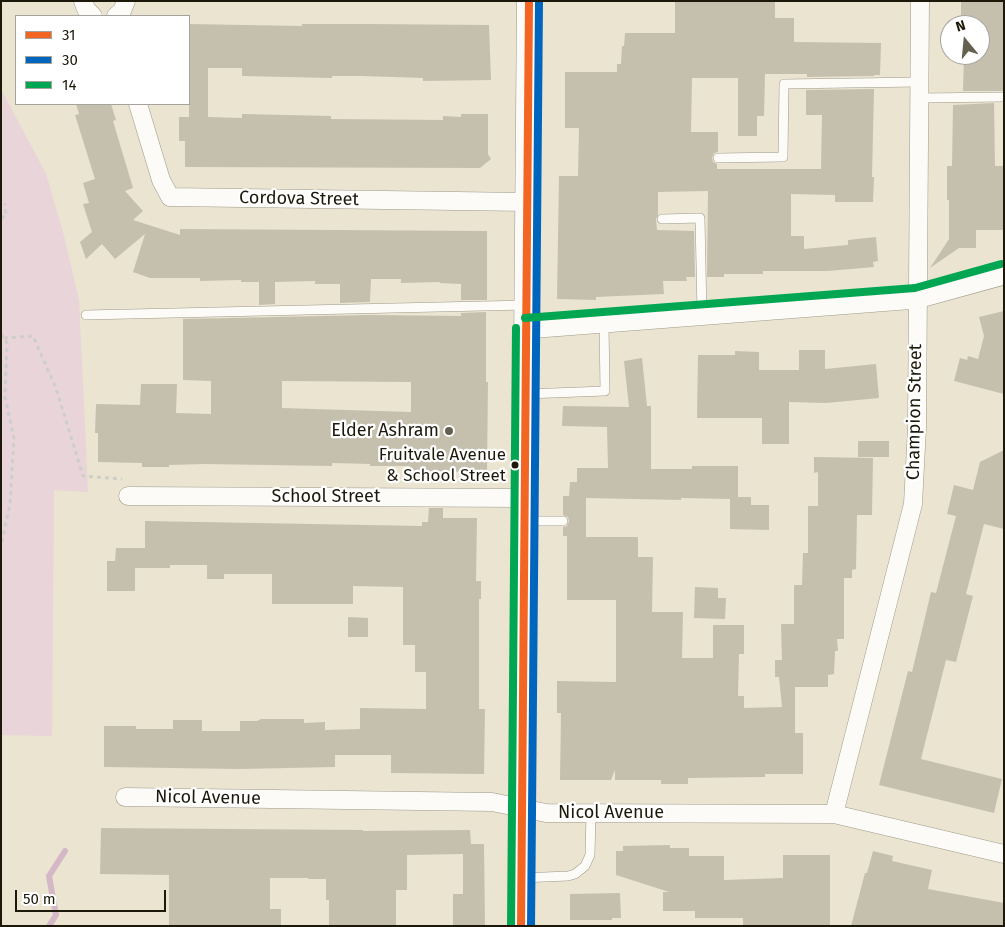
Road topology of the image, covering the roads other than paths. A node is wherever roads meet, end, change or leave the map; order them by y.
1 (83, 1) edge
2 (126, 1) edge
3 (529, 1) edge
4 (920, 1) edge
5 (92, 15) edge
6 (117, 15) edge
7 (919, 90) junction
8 (1004, 97) edge
9 (138, 105) edge
10 (718, 158) dead end
11 (528, 202) junction
12 (662, 219) dead end
13 (1004, 274) edge
14 (917, 298) junction
15 (527, 305) junction
16 (702, 314) junction
17 (86, 315) dead end
18 (604, 323) junction
19 (526, 328) junction
20 (526, 394) junction
21 (128, 496) road end
22 (524, 509) junction
23 (563, 521) dead end
24 (125, 796) dead end
25 (522, 808) junction
26 (591, 813) junction
27 (834, 814) junction
28 (1004, 854) edge
29 (521, 878) junction
30 (521, 926) edge

1 - 5 street
2 - 6 street
3 - 11 main road
4 - 7 street, Champion Street
7 - 8 lane
7 - 10 lane
7 - 14 street, Champion Street
9 - 11 street, Cordova Street
11 - 15 main road
12 - 16 lane
13 - 14 street
14 - 16 street
14 - 27 street, Champion Street
15 - 17 lane
15 - 19 main road
16 - 18 street
18 - 19 street
18 - 20 lane
19 - 20 main road
20 - 22 main road
21 - 22 street, School Street
22 - 23 lane
22 - 25 main road
24 - 25 street, Nicol Avenue
25 - 26 street, Nicol Avenue
25 - 29 main road
26 - 27 street, Nicol Avenue
26 - 29 lane
27 - 28 street, Nicol Avenue
29 - 30 main road

